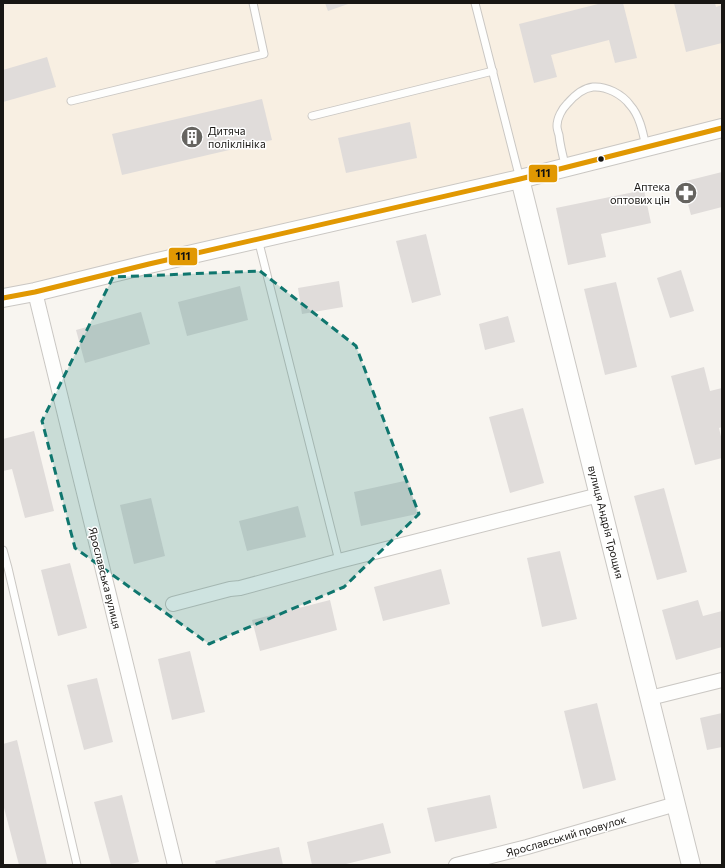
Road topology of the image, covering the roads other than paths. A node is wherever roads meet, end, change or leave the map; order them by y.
1 (253, 3) edge
2 (475, 3) edge
3 (493, 72) junction
4 (71, 101) dead end
5 (312, 116) dead end
6 (722, 128) edge
7 (646, 148) junction
8 (566, 168) junction
9 (520, 180) junction
10 (258, 239) junction
11 (35, 292) junction
12 (3, 298) edge
13 (599, 495) junction
14 (3, 550) edge
15 (339, 561) junction
16 (173, 604) dead end
17 (722, 680) edge
18 (650, 698) junction
19 (676, 804) junction
20 (77, 865) edge
21 (176, 865) edge
22 (456, 865) edge
23 (691, 865) edge

1 - 4 lane
2 - 3 lane
3 - 5 lane
3 - 9 lane
6 - 7 street
7 - 8 street
7 - 8 lane
8 - 9 street
9 - 10 street
9 - 13 street, вулиця Андрія Трощия
10 - 11 street
10 - 15 lane
11 - 12 street
11 - 21 street, Ярославська вулиця
13 - 15 street
13 - 18 street, вулиця Андрія Трощия
14 - 20 lane
15 - 16 street
17 - 18 street
18 - 19 street, вулиця Андрія Трощия
19 - 22 street, Ярославський провулок
19 - 23 street, вулиця Андрія Трощия

